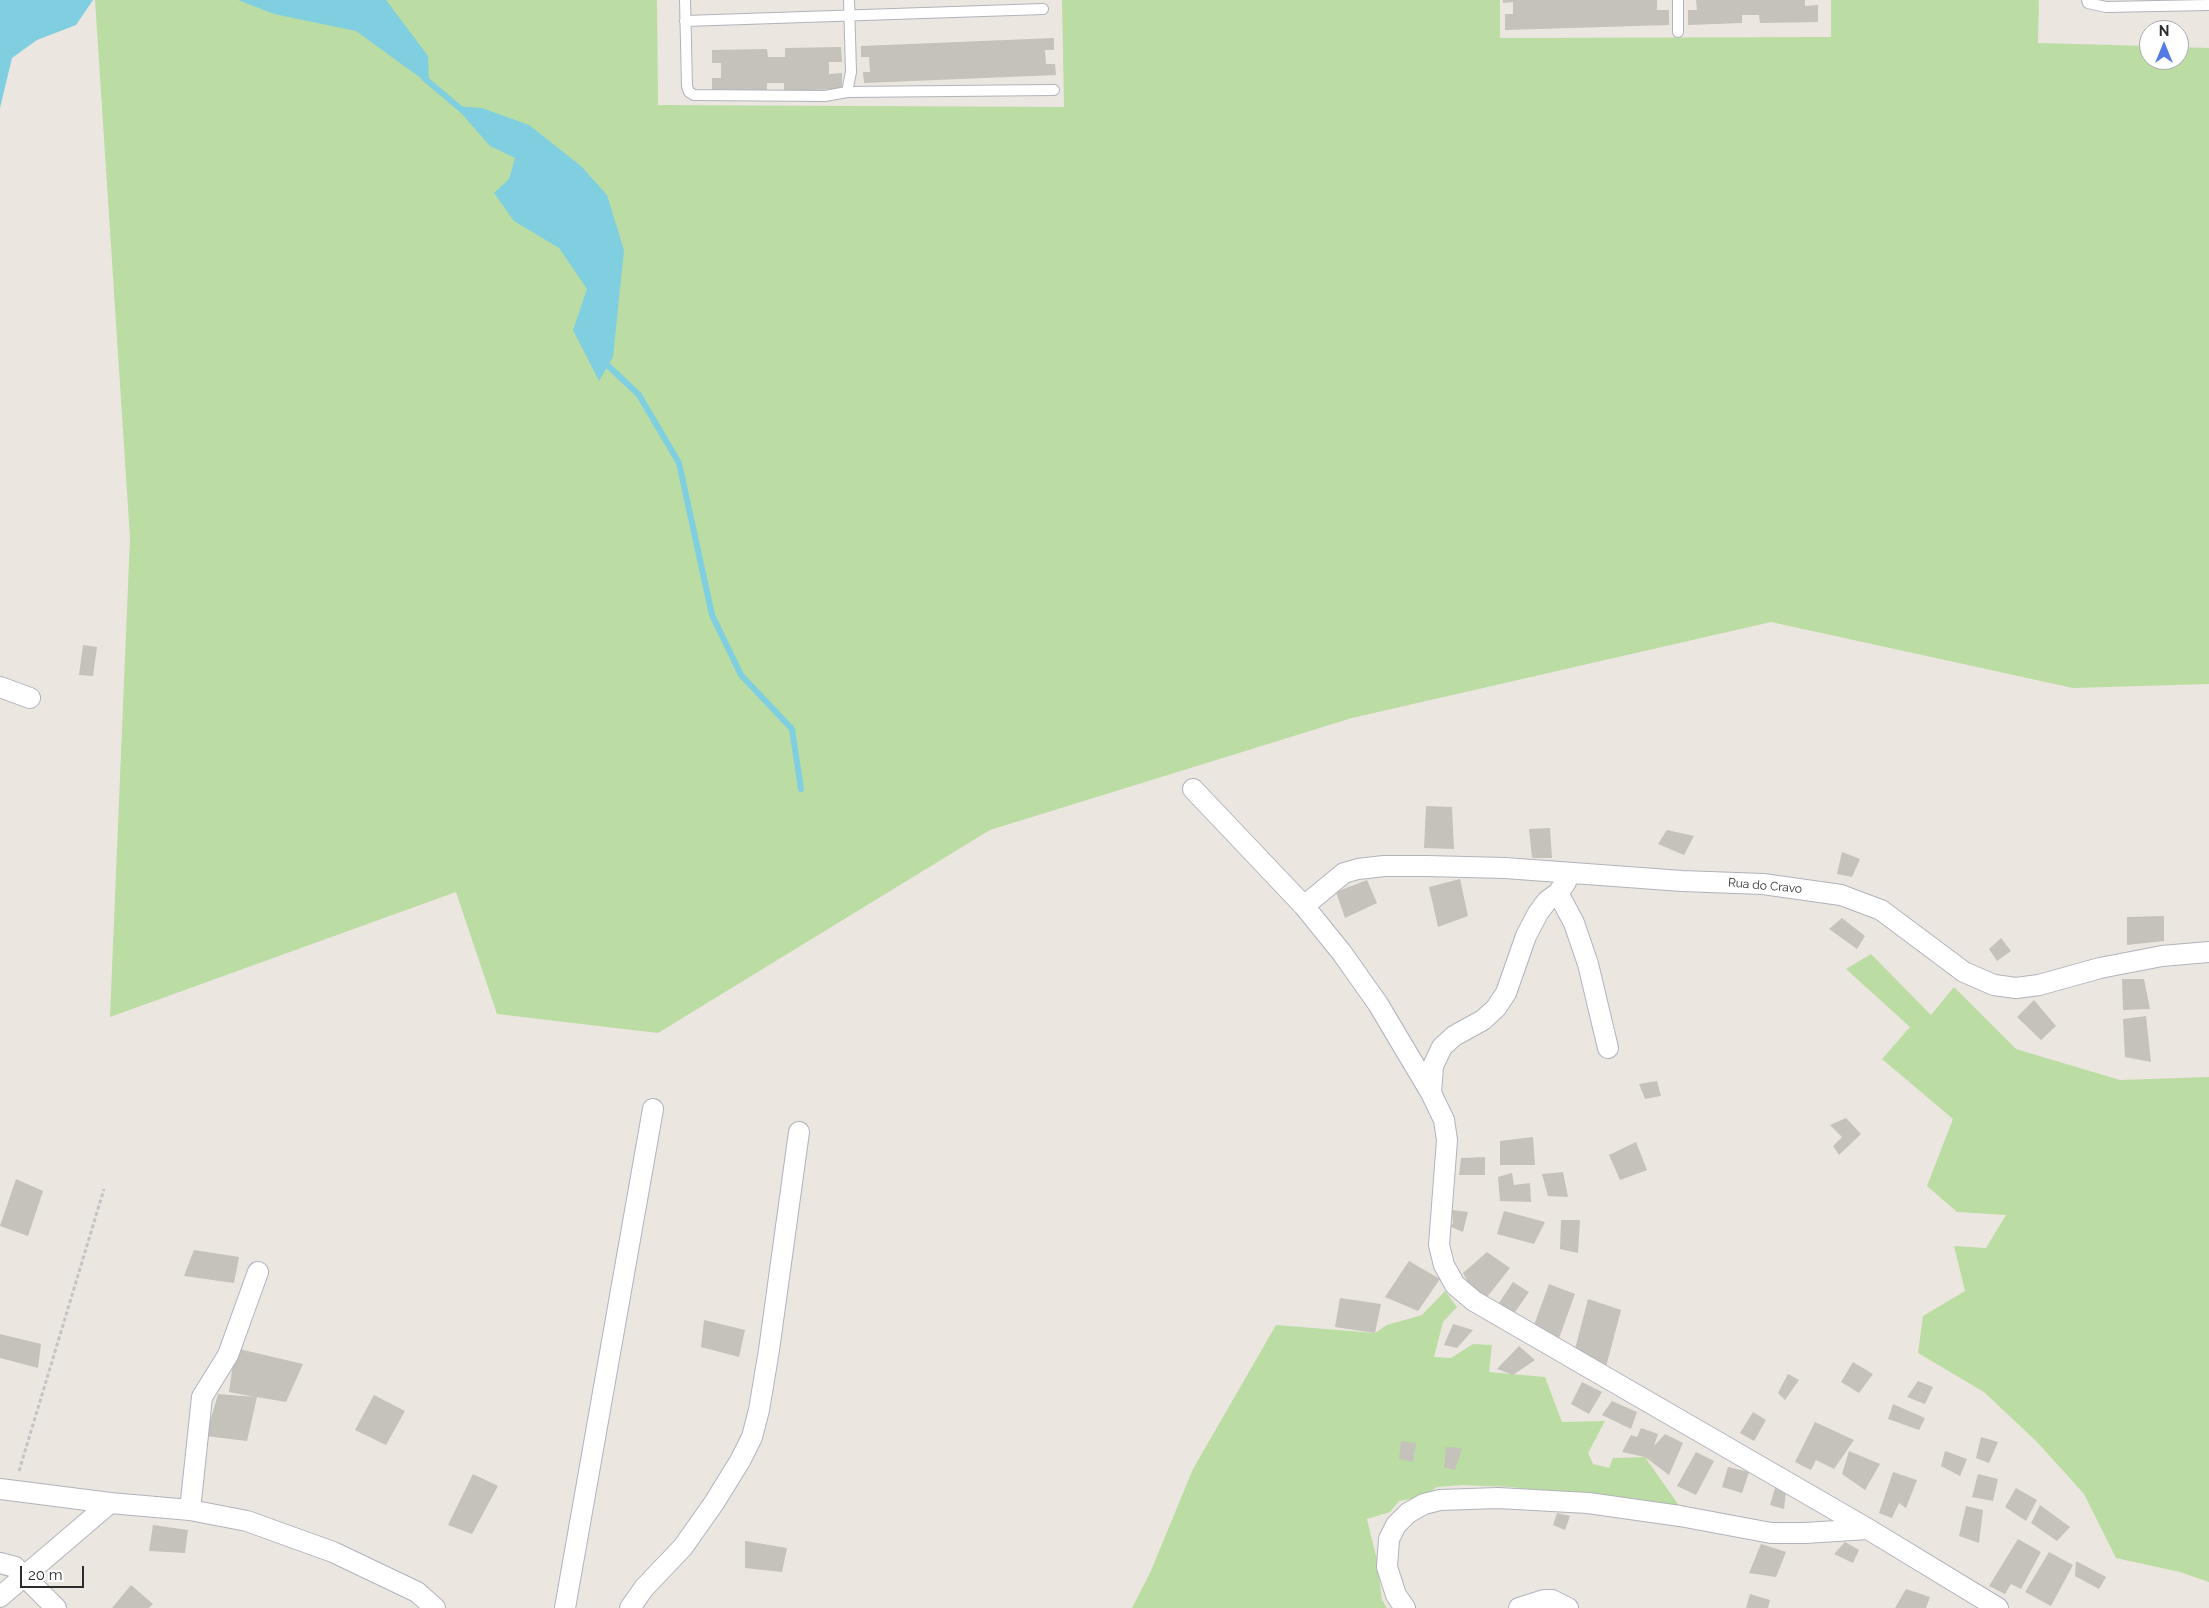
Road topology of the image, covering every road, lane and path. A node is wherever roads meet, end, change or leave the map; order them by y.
1 (685, 0) edge
2 (849, 0) edge
3 (1678, 0) edge
4 (2087, 0) edge
5 (2209, 5) edge
6 (1043, 9) dead end
7 (851, 16) junction
8 (685, 21) junction
9 (1678, 32) dead end
10 (1054, 90) dead end
11 (847, 92) junction
12 (0, 687) edge
13 (30, 698) dead end
14 (1193, 789) dead end
15 (1572, 874) junction
16 (1558, 893) junction
17 (1304, 906) junction
18 (2209, 952) edge
19 (1608, 1048) dead end
20 (1431, 1093) junction
21 (653, 1109) dead end
22 (799, 1132) dead end
23 (104, 1189) dead end
24 (258, 1272) dead end
25 (7, 1490) edge
26 (110, 1503) junction
27 (190, 1510) junction
28 (1868, 1529) junction
29 (0, 1562) edge
30 (24, 1576) junction
31 (0, 1597) edge
32 (56, 1608) edge
33 (435, 1608) edge
34 (565, 1608) edge
35 (630, 1608) edge
36 (1405, 1608) edge
37 (1519, 1608) edge
38 (1568, 1608) edge
39 (1998, 1608) edge

1 - 8 lane
2 - 7 lane
3 - 9 lane
4 - 5 lane
6 - 7 lane
7 - 8 lane
7 - 11 lane
8 - 11 lane
10 - 11 lane
12 - 13 street
14 - 17 street
15 - 16 street
15 - 17 street, Rua do Cravo
15 - 18 street, Rua do Cravo
16 - 19 street
16 - 20 street
17 - 20 street
20 - 28 street
21 - 34 street
22 - 35 street
23 - 25 path
24 - 27 street
25 - 26 street
26 - 27 street
26 - 30 street
27 - 33 street
28 - 36 street
28 - 39 street
29 - 30 street
30 - 31 street
30 - 32 street
37 - 38 street

